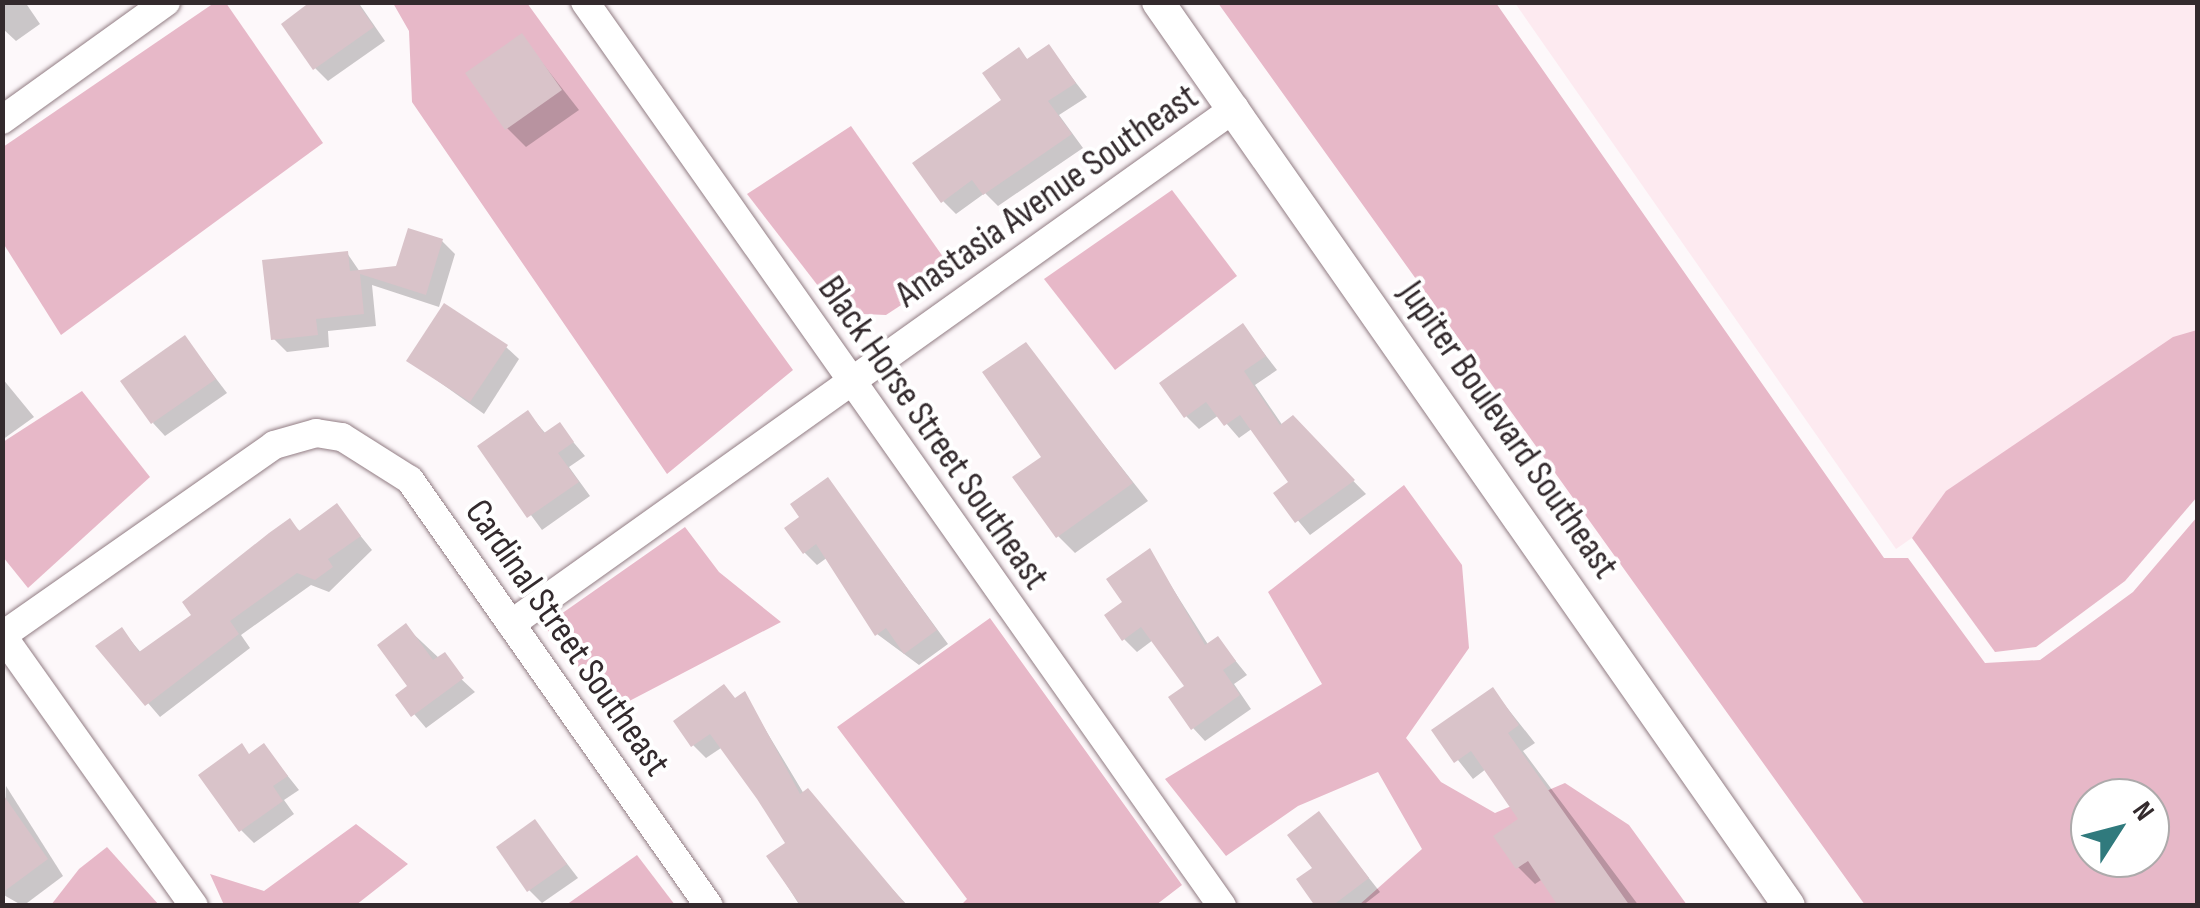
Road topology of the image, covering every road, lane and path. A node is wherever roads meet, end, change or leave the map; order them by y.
1 (166, 2) edge
2 (586, 2) edge
3 (1158, 2) edge
4 (1235, 108) junction
5 (2, 120) edge
6 (850, 381) junction
7 (511, 624) junction
8 (3, 635) edge
9 (194, 906) edge
10 (709, 906) edge
11 (1222, 906) edge
12 (1789, 906) edge

1 - 5 street
2 - 6 street, Black Horse Street Southeast
3 - 4 street, Jupiter Boulevard Southeast
4 - 6 street, Anastasia Avenue Southeast
4 - 12 street, Jupiter Boulevard Southeast
6 - 7 street, Anastasia Avenue Southeast
6 - 11 street, Black Horse Street Southeast
7 - 8 street, Cardinal Street Southeast
7 - 10 street, Cardinal Street Southeast
8 - 9 street

